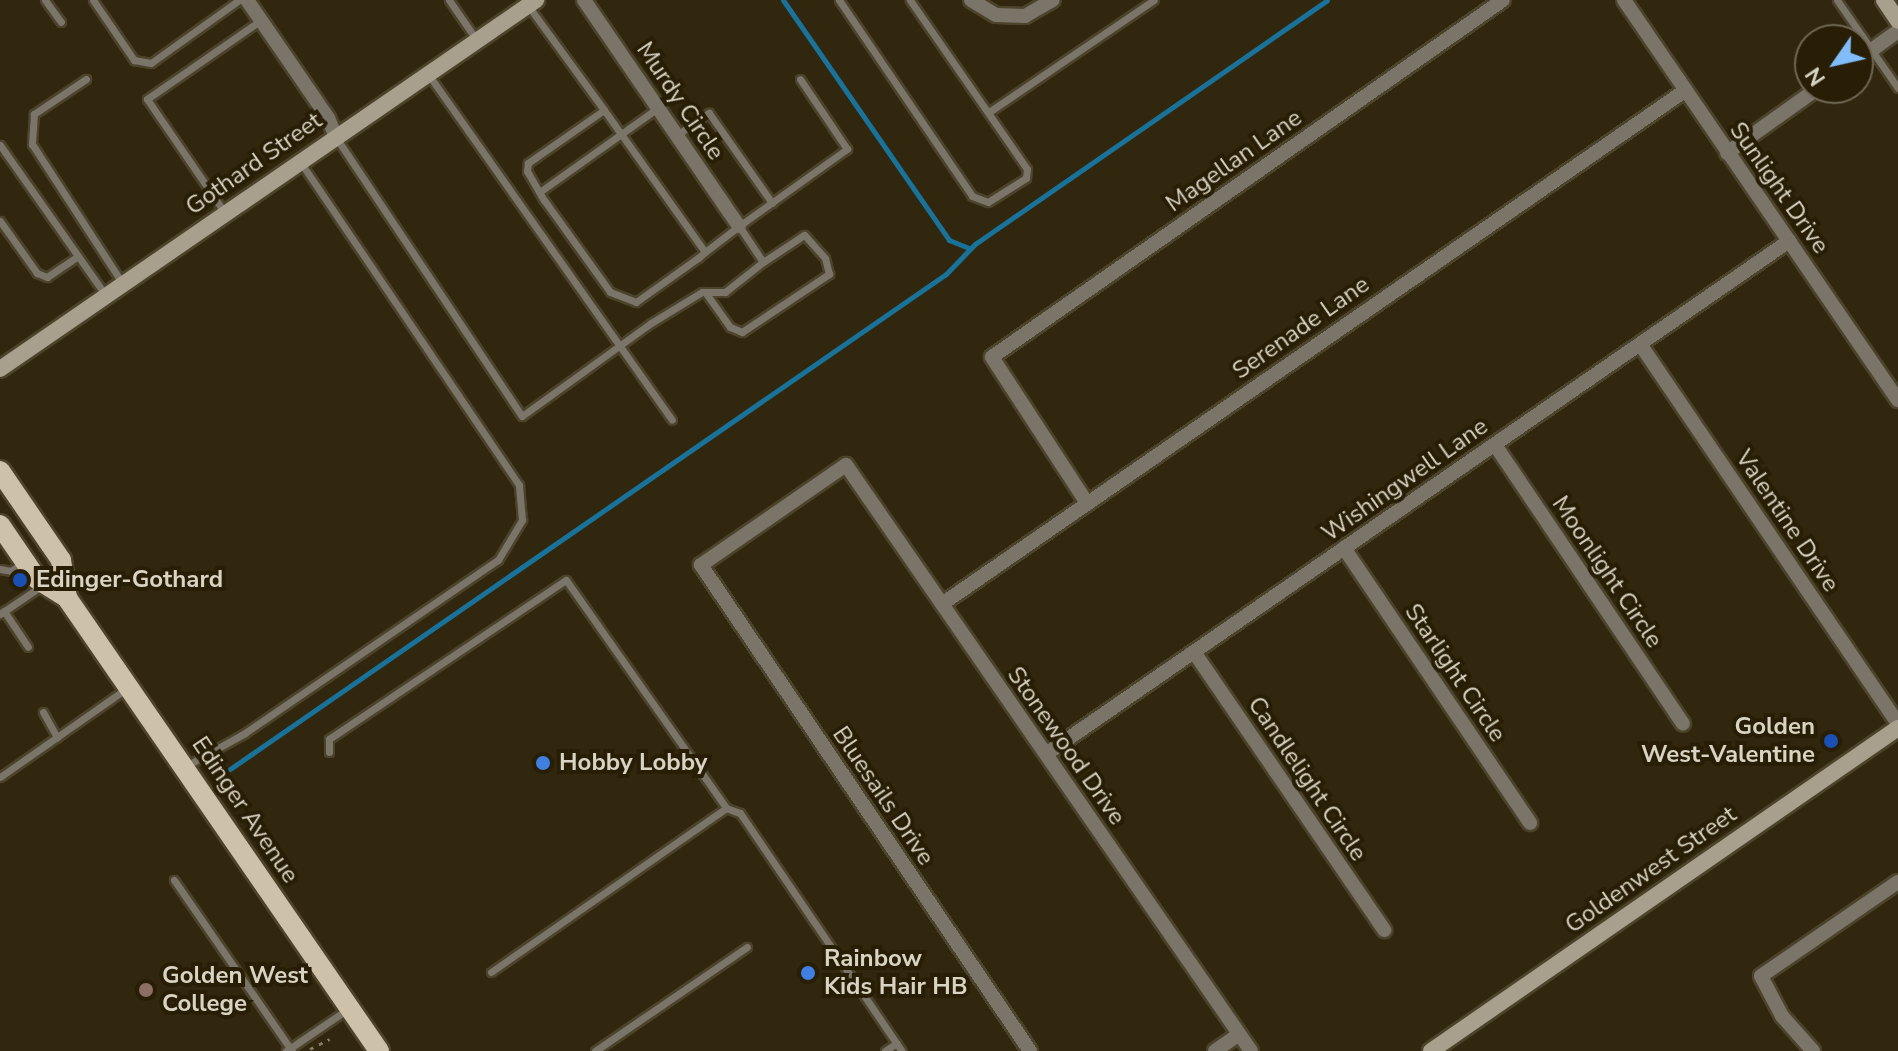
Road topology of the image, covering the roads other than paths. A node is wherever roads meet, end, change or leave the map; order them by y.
1 (45, 0) edge
2 (93, 0) edge
3 (239, 0) edge
4 (247, 0) edge
5 (449, 0) edge
6 (584, 0) edge
7 (839, 0) edge
8 (910, 0) edge
9 (971, 0) edge
10 (1053, 0) edge
11 (1154, 0) edge
12 (1503, 0) edge
13 (1624, 0) edge
14 (1837, 0) edge
15 (1884, 0) edge
16 (532, 3) edge
17 (261, 20) junction
18 (1898, 21) edge
19 (61, 22) dead end
20 (1854, 24) edge
21 (1898, 31) edge
22 (477, 41) junction
23 (1874, 49) edge
24 (1874, 53) edge
25 (428, 74) junction
26 (86, 79) dead end
27 (800, 79) dead end
28 (1898, 88) edge
29 (1686, 90) junction
30 (1796, 104) edge
31 (658, 108) junction
32 (604, 110) junction
33 (989, 112) junction
34 (621, 135) junction
35 (677, 135) junction
36 (336, 137) junction
37 (0, 145) edge
38 (1727, 153) junction
39 (300, 162) junction
40 (541, 191) junction
41 (772, 203) junction
42 (225, 213) junction
43 (0, 221) edge
44 (739, 226) junction
45 (1789, 241) junction
46 (705, 252) junction
47 (78, 256) junction
48 (763, 262) junction
49 (123, 284) junction
50 (705, 292) junction
51 (106, 296) junction
52 (1640, 344) junction
53 (620, 345) junction
54 (0, 369) edge
55 (1898, 400) edge
56 (672, 420) dead end
57 (1495, 445) junction
58 (846, 465) joint
59 (0, 471) edge
60 (1087, 503) junction
61 (0, 525) edge
62 (1344, 548) junction
63 (25, 561) junction
64 (0, 569) edge
65 (45, 584) junction
66 (67, 598) junction
67 (942, 604) junction
68 (2, 612) edge
69 (28, 647) dead end
70 (1194, 652) junction
71 (129, 687) junction
72 (43, 712) dead end
73 (1683, 724) dead end
74 (1898, 726) edge
75 (57, 737) junction
76 (329, 752) dead end
77 (1046, 754) junction
78 (184, 767) junction
79 (0, 777) edge
80 (726, 808) junction
81 (1530, 823) dead end
82 (174, 880) dead end
83 (1898, 882) edge
84 (1384, 930) dead end
85 (747, 947) dead end
86 (491, 972) dead end
87 (350, 1008) junction
88 (1239, 1034) junction
89 (899, 1047) edge
90 (290, 1050) edge
91 (379, 1051) edge
92 (595, 1051) edge
93 (885, 1051) edge
94 (1030, 1051) edge
95 (1215, 1051) edge
96 (1251, 1051) edge
97 (1431, 1051) edge
98 (1813, 1051) edge

1 - 19 lane
2 - 3 lane
4 - 17 street
5 - 22 lane
6 - 31 street, Murdy Circle
7 - 33 lane
8 - 33 lane
9 - 10 street
11 - 33 lane
12 - 60 street, Magellan Lane
13 - 29 street, Sunlight Drive
14 - 20 lane
15 - 18 street
16 - 22 street, Gothard Street
16 - 32 lane
17 - 36 street
17 - 42 lane
21 - 23 street
22 - 25 street, Gothard Street
24 - 28 lane
25 - 36 street, Gothard Street
25 - 53 lane
26 - 49 lane
27 - 41 lane
29 - 38 street, Sunlight Drive
29 - 60 street, Serenade Lane
30 - 38 street
31 - 34 lane
31 - 35 street, Murdy Circle
32 - 34 lane
32 - 40 lane
34 - 40 lane
34 - 46 lane
35 - 41 lane
35 - 44 street, Murdy Circle
36 - 39 street, Gothard Street
36 - 53 lane
37 - 47 lane
38 - 45 street, Sunlight Drive
39 - 42 street, Gothard Street
39 - 78 lane
40 - 46 lane
41 - 44 lane
42 - 49 street, Gothard Street
43 - 47 lane
44 - 46 lane
44 - 48 lane
45 - 52 street, Wishingwell Lane
45 - 55 street, Sunlight Drive
47 - 51 lane
48 - 50 lane
48 - 50 lane
49 - 51 street, Gothard Street
50 - 53 lane
51 - 54 street, Gothard Street
52 - 57 street, Wishingwell Lane
52 - 74 street, Valentine Drive
53 - 56 lane
57 - 62 street, Wishingwell Lane
57 - 73 street, Moonlight Circle
58 - 67 street, Stonewood Drive
58 - 94 street, Bluesails Drive
59 - 66 main road, Edinger Avenue
60 - 67 street, Serenade Lane
61 - 63 main road, Edinger Avenue
62 - 70 street, Wishingwell Lane
62 - 81 street, Starlight Circle
63 - 64 lane
63 - 65 main road, Edinger Avenue
65 - 66 main road, Edinger Avenue
65 - 68 lane
66 - 71 main road, Edinger Avenue
67 - 77 street, Stonewood Drive
68 - 69 lane
70 - 77 street, Wishingwell Lane
70 - 84 street, Candlelight Circle
71 - 75 lane
71 - 78 main road, Edinger Avenue
72 - 75 lane
74 - 97 street, Goldenwest Street
75 - 79 lane
76 - 80 lane
77 - 88 street, Stonewood Drive
78 - 87 main road, Edinger Avenue
80 - 86 lane
80 - 89 lane
82 - 90 lane
83 - 98 street
85 - 92 lane
87 - 90 lane
87 - 91 main road, Edinger Avenue
88 - 95 street
88 - 96 street, Stonewood Drive
89 - 93 lane

